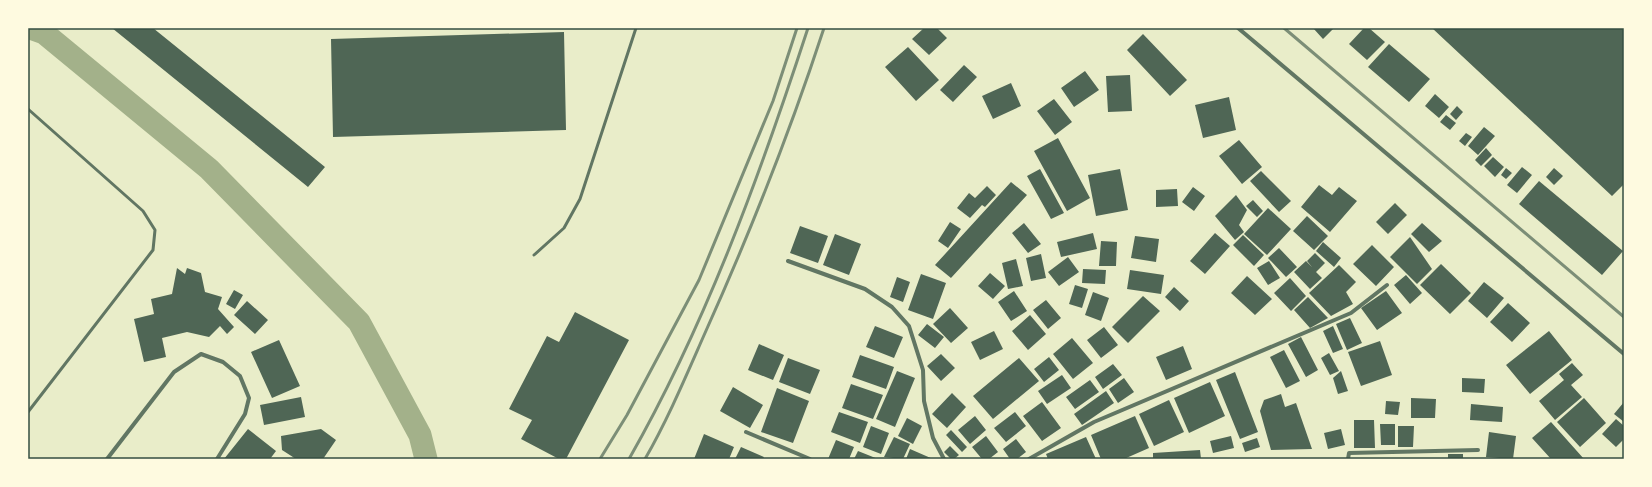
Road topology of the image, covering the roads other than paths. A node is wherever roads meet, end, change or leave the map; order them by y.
1 (636, 28) edge
2 (1238, 28) edge
3 (28, 109) edge
4 (534, 255) dead end
5 (788, 261) dead end
6 (1387, 286) dead end
7 (1624, 354) edge
8 (28, 412) edge
9 (746, 432) dead end
10 (1478, 450) dead end
11 (107, 459) edge
12 (217, 459) edge
13 (810, 459) edge
14 (944, 459) edge
15 (1029, 459) edge
16 (1348, 459) edge

1 - 4 lane
2 - 7 street
3 - 8 lane
5 - 14 street
6 - 15 street
9 - 13 street
10 - 16 street
11 - 12 street

